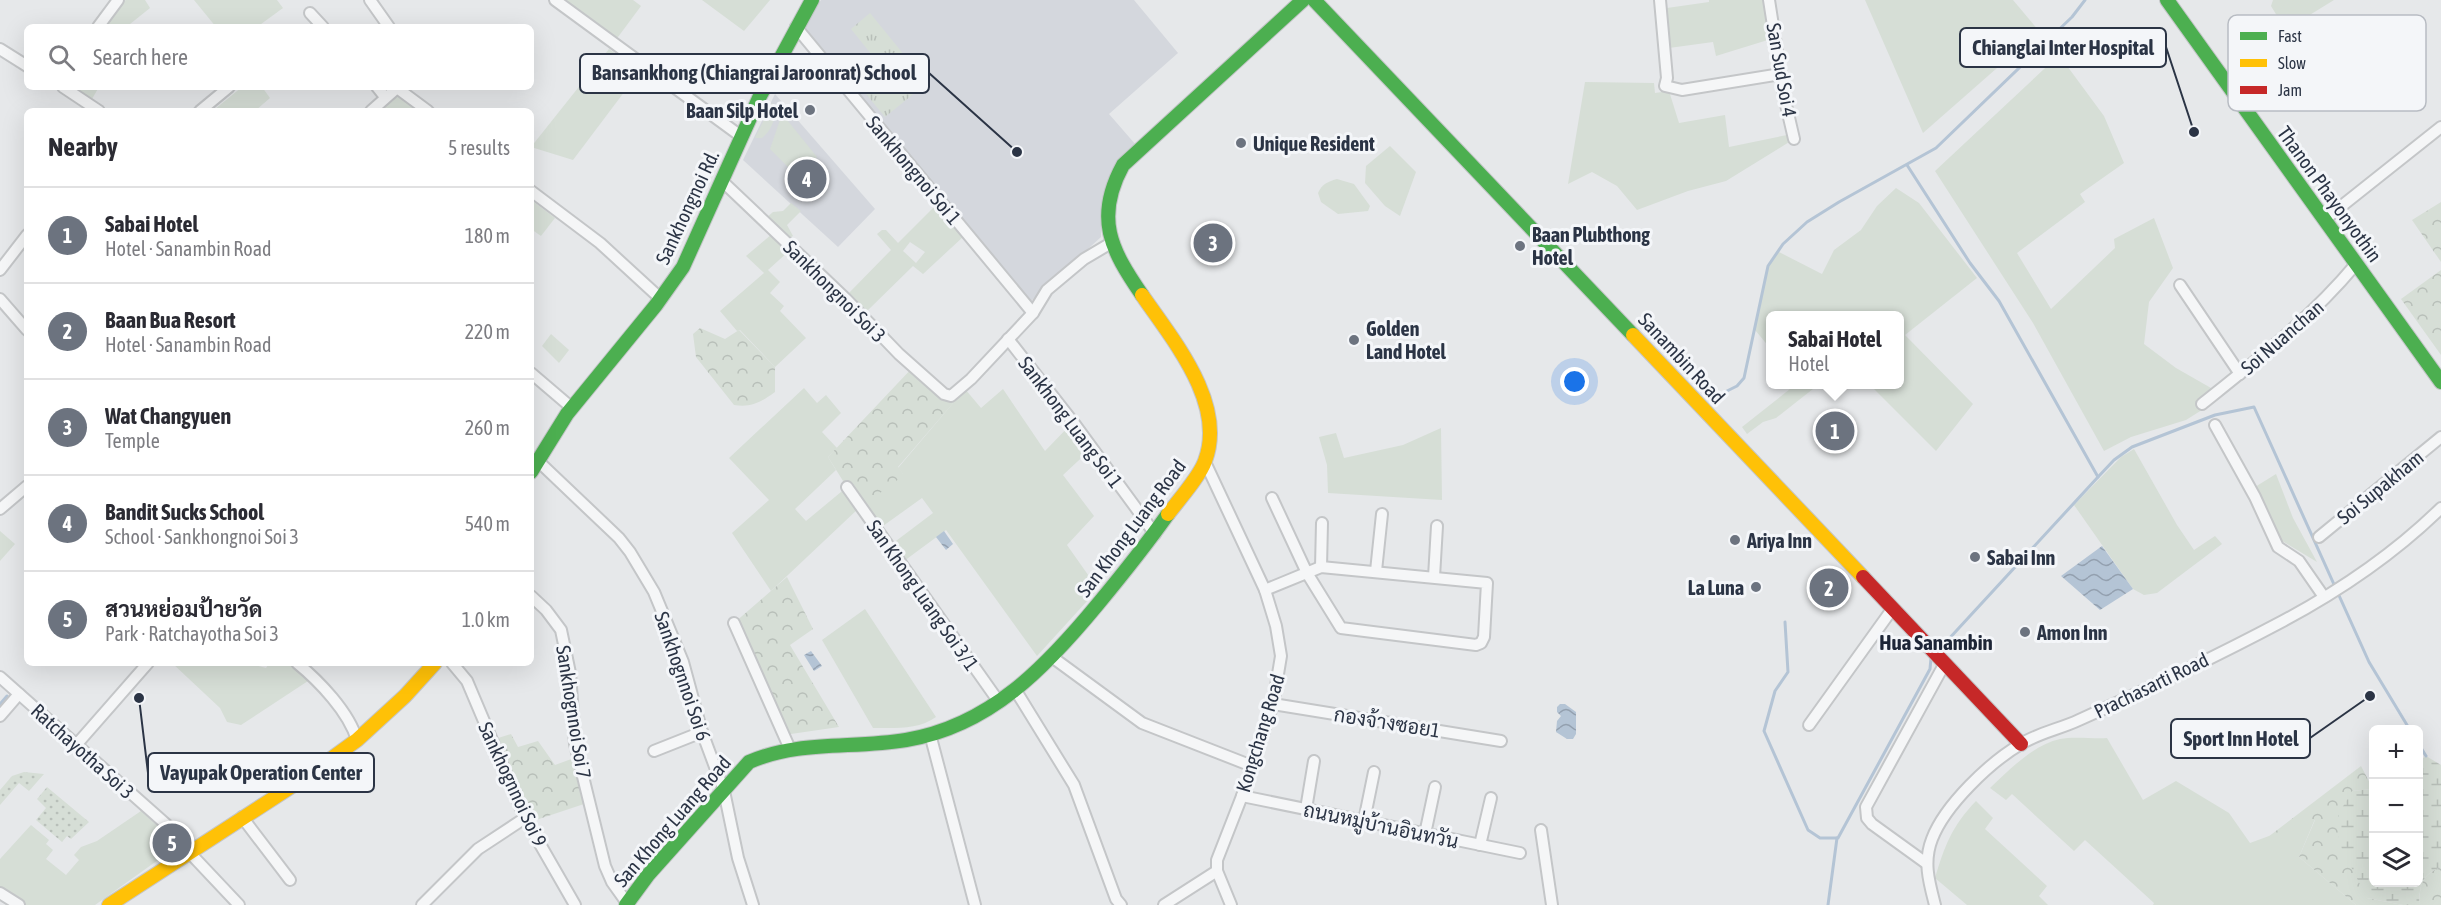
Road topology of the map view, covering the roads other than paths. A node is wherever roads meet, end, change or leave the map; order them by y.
1 (118, 0) edge
2 (370, 0) edge
3 (555, 0) edge
4 (812, 0) edge
5 (1303, 0) edge
6 (1314, 0) edge
7 (1660, 0) edge
8 (1769, 0) edge
9 (2167, 0) edge
10 (310, 13) dead end
11 (100, 24) edge
12 (320, 24) edge
13 (387, 24) edge
14 (796, 27) junction
15 (0, 50) edge
16 (24, 64) edge
17 (1781, 74) junction
18 (2228, 85) edge
19 (68, 90) edge
20 (225, 90) edge
21 (379, 90) edge
22 (393, 90) edge
23 (401, 90) edge
24 (385, 97) junction
25 (94, 108) edge
26 (204, 108) edge
27 (374, 108) edge
28 (424, 108) edge
29 (2246, 111) edge
30 (2441, 127) edge
31 (742, 137) junction
32 (1794, 140) dead end
33 (722, 181) junction
34 (534, 193) edge
35 (2324, 220) junction
36 (24, 239) edge
37 (1111, 243) junction
38 (2356, 264) junction
39 (0, 270) edge
40 (2180, 285) dead end
41 (661, 298) junction
42 (0, 299) edge
43 (1033, 313) junction
44 (24, 327) edge
45 (1008, 339) junction
46 (2240, 374) junction
47 (534, 376) edge
48 (2441, 382) edge
49 (2202, 404) dead end
50 (572, 408) junction
51 (2215, 425) dead end
52 (2441, 437) edge
53 (1205, 462) junction
54 (534, 466) edge
55 (847, 487) dead end
56 (24, 489) edge
57 (1272, 498) dead end
58 (2441, 508) edge
59 (0, 509) edge
60 (1382, 514) dead end
61 (1322, 523) dead end
62 (1437, 526) dead end
63 (1155, 534) junction
64 (2319, 537) dead end
65 (1321, 567) junction
66 (1376, 571) junction
67 (1307, 573) junction
68 (1434, 577) junction
69 (1265, 590) junction
70 (2332, 593) junction
71 (534, 599) edge
72 (1893, 608) junction
73 (734, 623) dead end
74 (1053, 657) junction
75 (1945, 663) junction
76 (145, 666) edge
77 (300, 666) edge
78 (432, 666) edge
79 (454, 666) edge
80 (0, 677) edge
81 (1016, 691) junction
82 (19, 694) junction
83 (999, 702) junction
84 (1273, 704) junction
85 (0, 716) edge
86 (1809, 725) dead end
87 (702, 732) junction
88 (930, 734) junction
89 (357, 740) junction
90 (1501, 741) dead end
91 (77, 744) junction
92 (2021, 744) junction
93 (790, 749) junction
94 (654, 751) dead end
95 (1314, 761) dead end
96 (1252, 766) junction
97 (1374, 772) dead end
98 (1435, 787) dead end
99 (724, 791) junction
100 (1242, 796) junction
101 (1491, 798) dead end
102 (1306, 809) junction
103 (242, 817) junction
104 (525, 818) junction
105 (1364, 821) junction
106 (1541, 830) dead end
107 (1425, 834) junction
108 (1480, 845) junction
109 (191, 850) junction
110 (1520, 853) dead end
111 (1926, 863) junction
112 (1217, 871) junction
113 (290, 880) dead end
114 (0, 893) edge
115 (627, 904) edge
116 (19, 905) edge
117 (109, 905) edge
118 (239, 905) edge
119 (422, 905) edge
120 (575, 905) edge
121 (753, 905) edge
122 (975, 905) edge
123 (1120, 905) edge
124 (1164, 905) edge
125 (1231, 905) edge
126 (1552, 905) edge
127 (1935, 905) edge

1 - 11 street
2 - 13 street
3 - 31 street
4 - 14 street, Sankhongnoi Rd.
5 - 37 street, San Khong Luang Road
6 - 72 street, Sanambin Road
7 - 17 street
8 - 17 street, San Sud Soi 4
9 - 18 street, Thanon Phayonyothin
10 - 12 street
14 - 31 street, Sankhongnoi Rd.
14 - 43 street, Sankhongnoi Soi 1
15 - 16 street
17 - 32 street, San Sud Soi 4
19 - 25 street
20 - 26 street
21 - 24 street
22 - 24 street
23 - 28 street
24 - 27 street
29 - 35 street, Thanon Phayonyothin
30 - 35 street
31 - 33 street, Sankhongnoi Rd.
33 - 41 street, Sankhongnoi Rd.
33 - 45 street, Sankhongnoi Soi 3
34 - 41 street
35 - 38 street, Thanon Phayonyothin
36 - 39 street
37 - 43 street
37 - 53 street, San Khong Luang Road
38 - 46 street, Soi Nuanchan
38 - 48 street, Thanon Phayonyothin
40 - 46 street
41 - 50 street, Sankhongnoi Rd.
42 - 44 street
43 - 45 street
45 - 63 street, Sankhong Luang Soi 1
46 - 49 street, Soi Nuanchan
47 - 50 street
50 - 54 street, Sankhongnoi Rd.
51 - 70 street
52 - 64 street, Soi Supakham
53 - 63 street, San Khong Luang Road
53 - 69 street, Kongchang Road
54 - 87 street, Sankhognnoi Soi 6
55 - 83 street, San Khong Luang Soi 3/1
56 - 59 street
57 - 67 street
58 - 70 street, Prachasarti Road
60 - 66 street
61 - 65 street
62 - 68 street
63 - 74 street, San Khong Luang Road
65 - 66 street
65 - 67 street
66 - 68 street
67 - 68 street
67 - 69 street
69 - 84 street, Kongchang Road
70 - 92 street, Prachasarti Road
71 - 115 street, Sankhognnoi Soi 7
72 - 75 street, Sanambin Road
72 - 86 street
73 - 93 street
74 - 81 street, San Khong Luang Road
74 - 96 street
75 - 92 street, Sanambin Road
75 - 111 street
76 - 91 street
77 - 89 street
78 - 89 street
79 - 104 street, Sankhognnoi Soi 9
80 - 82 street, Ratchayotha Soi 3
81 - 83 street, San Khong Luang Road
81 - 123 street
82 - 85 street
82 - 91 street, Ratchayotha Soi 3
83 - 88 street, San Khong Luang Road
84 - 90 street, กองจ้างซอย1
84 - 96 street, Kongchang Road
87 - 94 street
87 - 99 street, Sankhognnoi Soi 6
88 - 93 street, San Khong Luang Road
88 - 122 street
89 - 103 street
91 - 109 street, Ratchayotha Soi 3
92 - 111 street, Prachasarti Road
93 - 99 street, San Khong Luang Road
95 - 102 street
96 - 100 street, Kongchang Road
97 - 105 street
98 - 107 street
99 - 115 street, San Khong Luang Road
99 - 121 street, Sankhognnoi Soi 6
100 - 102 street, ถนนหมู่บ้านอินทวัน
100 - 112 street, Kongchang Road
101 - 108 street
102 - 105 street, ถนนหมู่บ้านอินทวัน
103 - 109 street
103 - 113 street
104 - 119 street
104 - 120 street, Sankhognnoi Soi 9
105 - 107 street, ถนนหมู่บ้านอินทวัน
106 - 126 street
107 - 108 street, ถนนหมู่บ้านอินทวัน
108 - 110 street, ถนนหมู่บ้านอินทวัน
109 - 117 street
109 - 118 street, Ratchayotha Soi 3
111 - 127 street, Prachasarti Road
112 - 124 street
112 - 125 street
114 - 116 street

